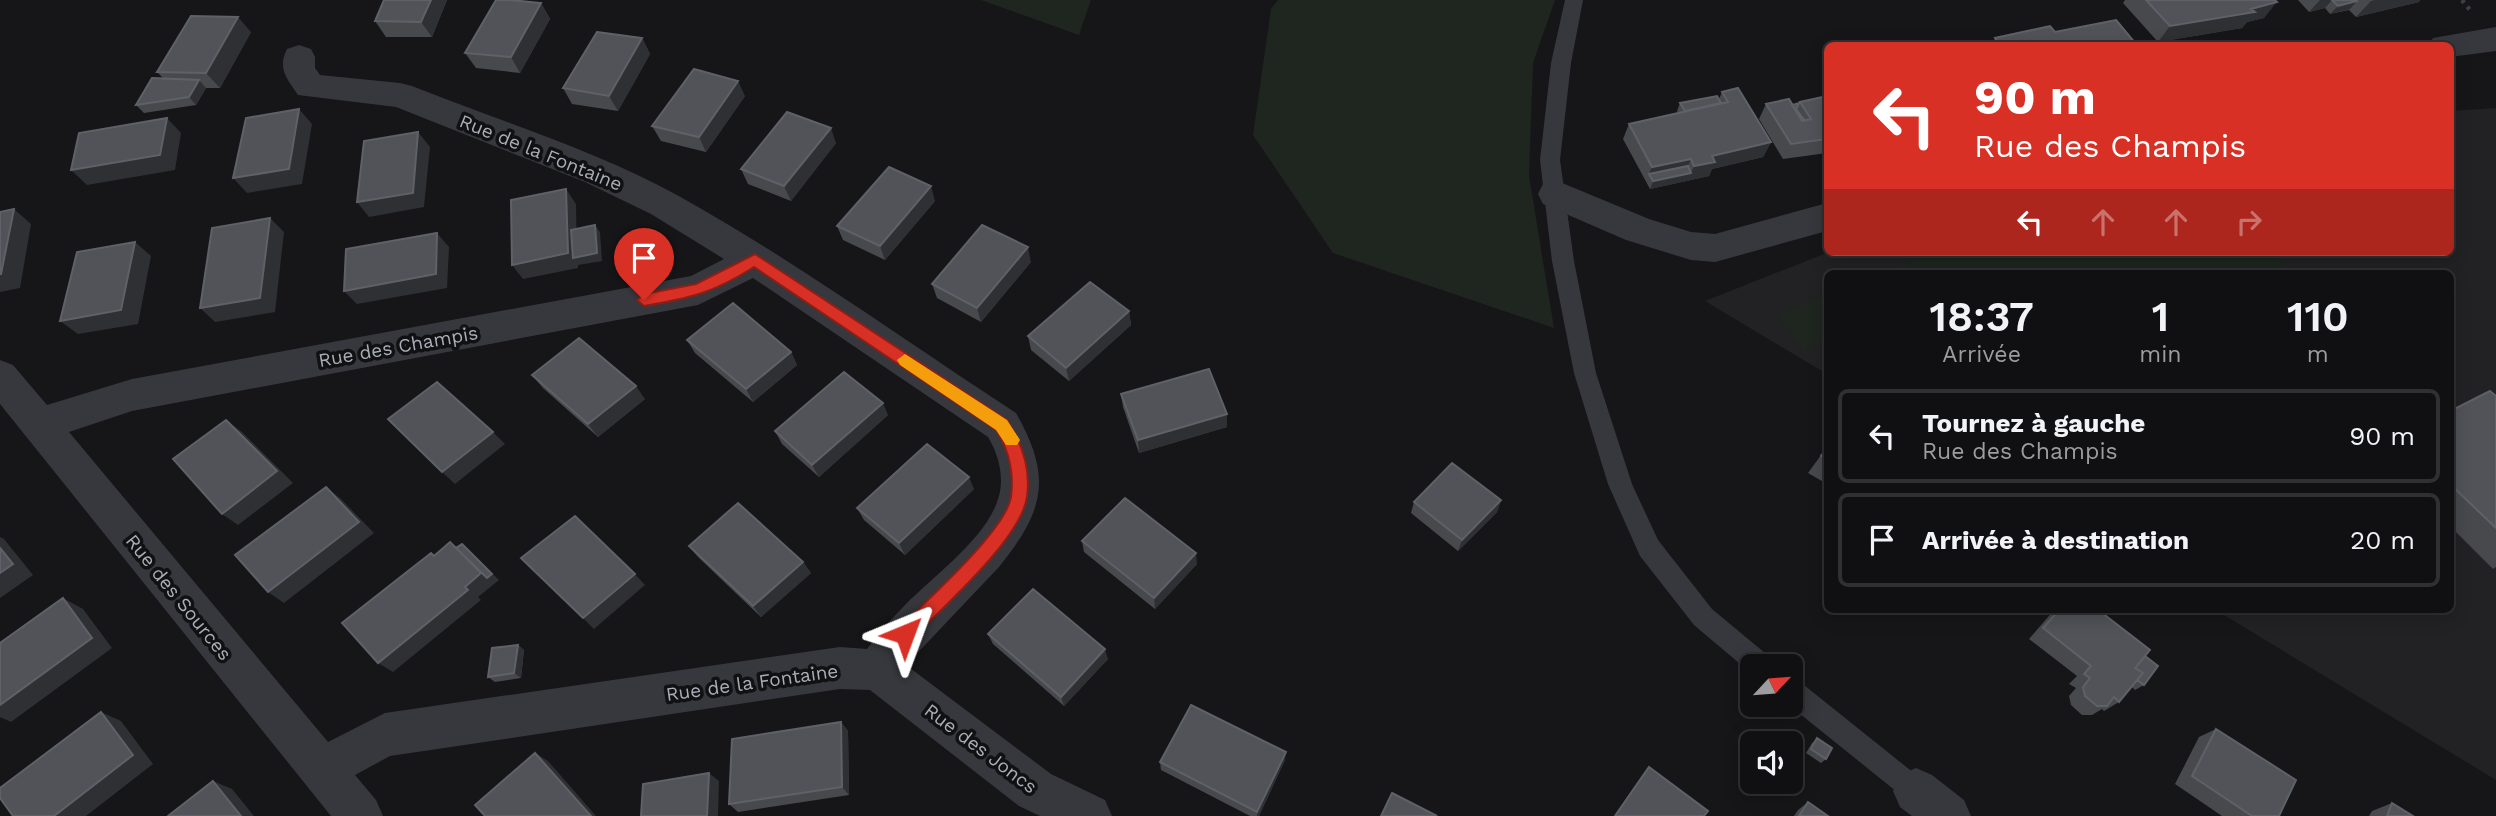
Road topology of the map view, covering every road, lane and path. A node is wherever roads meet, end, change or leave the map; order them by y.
1 (1574, 0) edge
2 (2496, 39) edge
3 (2454, 45) edge
4 (299, 58) dead end
5 (1555, 194) junction
6 (1824, 218) edge
7 (755, 260) junction
8 (0, 376) edge
9 (38, 425) junction
10 (1747, 654) edge
11 (878, 670) junction
12 (1803, 701) edge
13 (321, 769) junction
14 (1932, 804) edge
15 (360, 816) edge
16 (1089, 816) edge

1 - 5 lane
2 - 3 street
4 - 7 street, Rue de la Fontaine
5 - 6 street
5 - 10 lane
7 - 9 street, Rue des Champis
7 - 11 street, Rue de la Fontaine
8 - 9 street, Rue des Sources
9 - 13 street, Rue des Sources
11 - 13 street, Rue de la Fontaine
11 - 16 street, Rue des Joncs
12 - 14 lane
13 - 15 street, Rue des Sources

